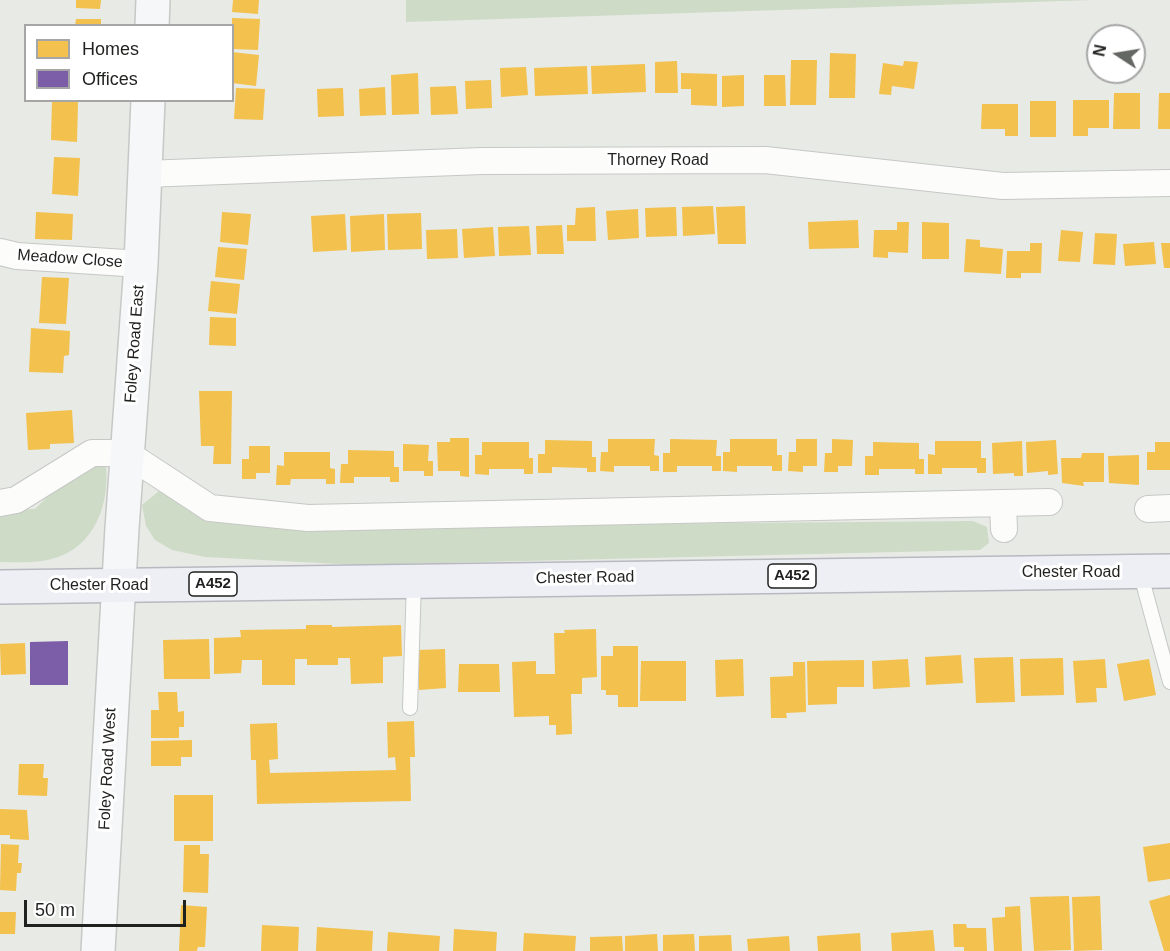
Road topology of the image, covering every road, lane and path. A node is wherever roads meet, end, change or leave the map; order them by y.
1 (153, 0) edge
2 (152, 24) edge
3 (148, 102) edge
4 (145, 174) junction
5 (1170, 183) edge
6 (0, 252) edge
7 (141, 264) junction
8 (126, 453) junction
9 (1049, 502) dead end
10 (0, 503) edge
11 (1155, 572) edge
12 (414, 580) junction
13 (119, 586) junction
14 (0, 587) edge
15 (1170, 682) edge
16 (410, 708) dead end
17 (98, 951) edge

1 - 2 main road
3 - 4 main road, Foley Road East
4 - 5 street, Thorney Road
4 - 7 main road, Foley Road East
6 - 7 street, Meadow Close
7 - 8 main road, Foley Road East
8 - 9 street
8 - 10 street
8 - 13 main road, Foley Road East
11 - 12 highway, Chester Road / A452
11 - 15 lane
12 - 13 highway, Chester Road / A452
12 - 16 lane
13 - 14 highway, Chester Road / A452
13 - 17 main road, Foley Road West

